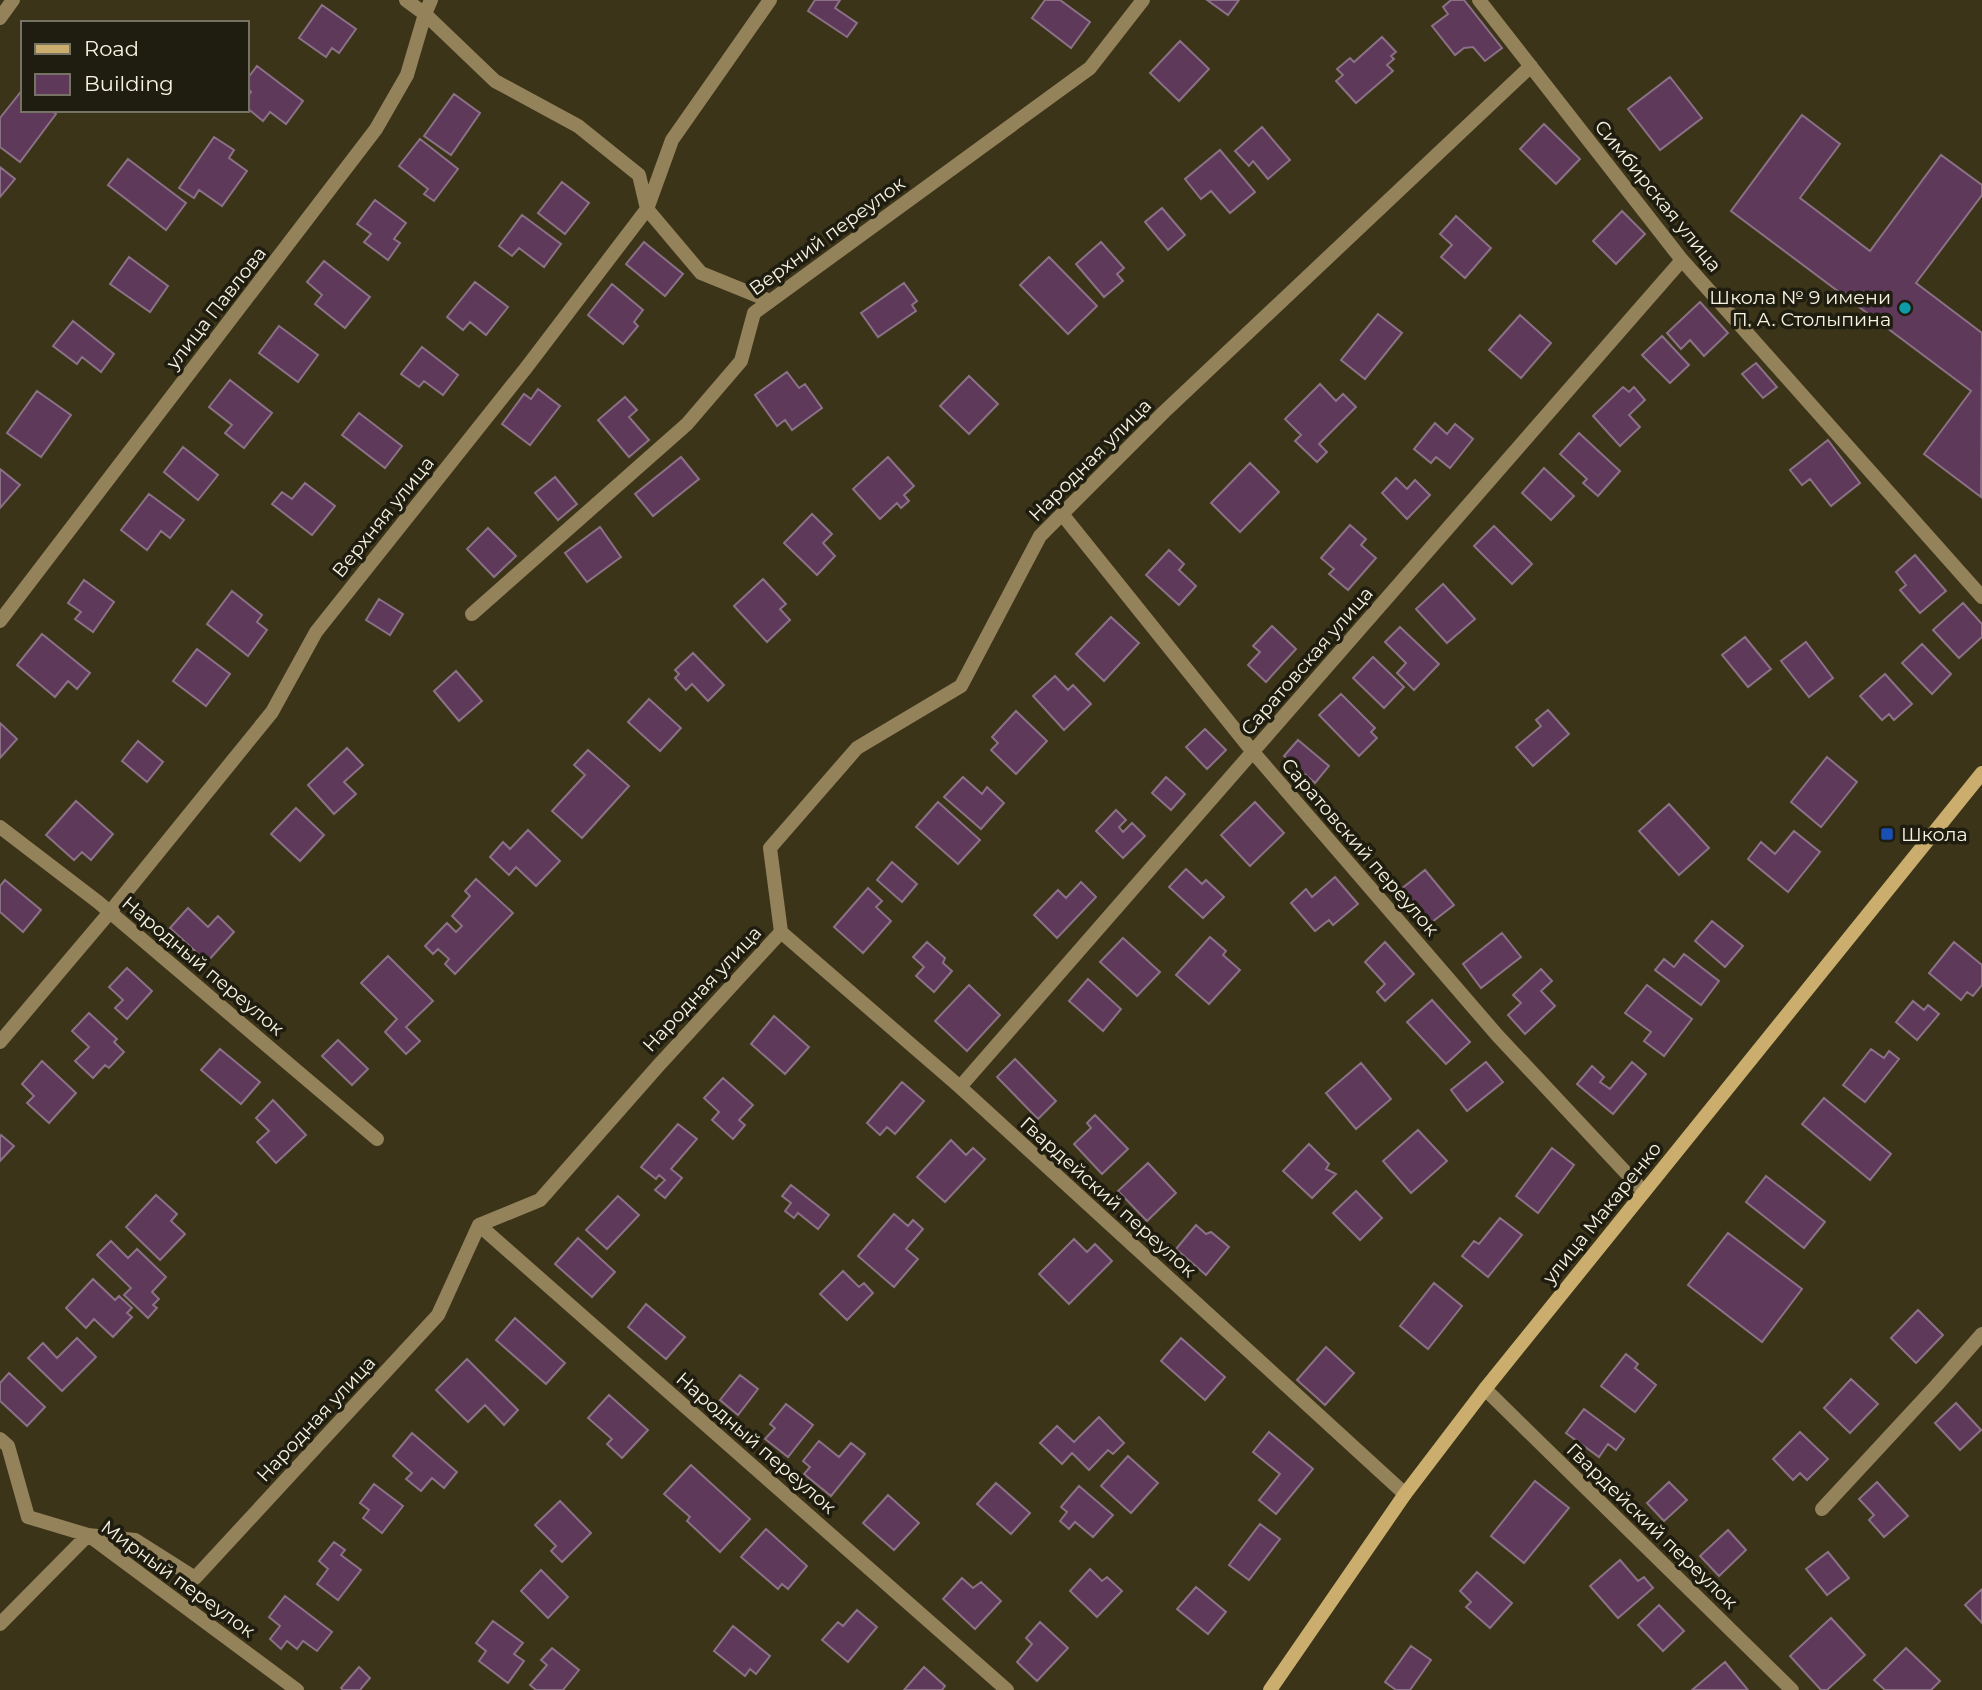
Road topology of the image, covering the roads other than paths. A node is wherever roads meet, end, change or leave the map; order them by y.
1 (13, 0) edge
2 (406, 0) edge
3 (770, 0) edge
4 (1143, 0) edge
5 (1479, 0) edge
6 (428, 7) edge
7 (0, 18) edge
8 (1531, 66) junction
9 (647, 209) junction
10 (1682, 260) junction
11 (770, 301) junction
12 (1062, 514) junction
13 (1982, 597) edge
14 (472, 614) dead end
15 (0, 621) edge
16 (1253, 752) junction
17 (1982, 773) edge
18 (0, 827) edge
19 (110, 912) junction
20 (781, 932) junction
21 (0, 1042) edge
22 (960, 1087) junction
23 (377, 1139) dead end
24 (1644, 1192) junction
25 (479, 1225) junction
26 (1982, 1334) edge
27 (1485, 1389) junction
28 (0, 1439) edge
29 (1405, 1494) junction
30 (1822, 1509) dead end
31 (88, 1535) junction
32 (0, 1624) edge
33 (297, 1690) edge
34 (1007, 1690) edge
35 (1270, 1690) edge
36 (1792, 1690) edge

1 - 7 street
2 - 6 street
3 - 9 street, Верхняя улица
4 - 11 street, Верхний переулок
5 - 8 street, Симбирская улица
6 - 9 street
6 - 15 street, улица Павлова
8 - 10 street, Симбирская улица
8 - 12 street, Народная улица
9 - 11 street
9 - 19 street, Верхняя улица
10 - 13 street, Симбирская улица
10 - 16 street, Саратовская улица
11 - 14 street, Верхний переулок
12 - 16 street, Саратовский переулок
12 - 20 street, Народная улица
16 - 22 street, Саратовская улица
16 - 24 street, Саратовский переулок
17 - 24 main road, улица Макаренко
18 - 19 street, Народный переулок
19 - 21 street, Верхняя улица
19 - 23 street, Народный переулок
20 - 22 street, Гвардейский переулок
20 - 25 street, Народная улица
22 - 29 street, Гвардейский переулок
24 - 27 main road, улица Макаренко
25 - 31 street, Народная улица
25 - 34 street, Народный переулок
26 - 30 street
27 - 29 main road, улица Макаренко
27 - 36 street, Гвардейский переулок
28 - 31 street, Мирный переулок
29 - 35 main road, улица Макаренко
31 - 32 street
31 - 33 street, Мирный переулок

